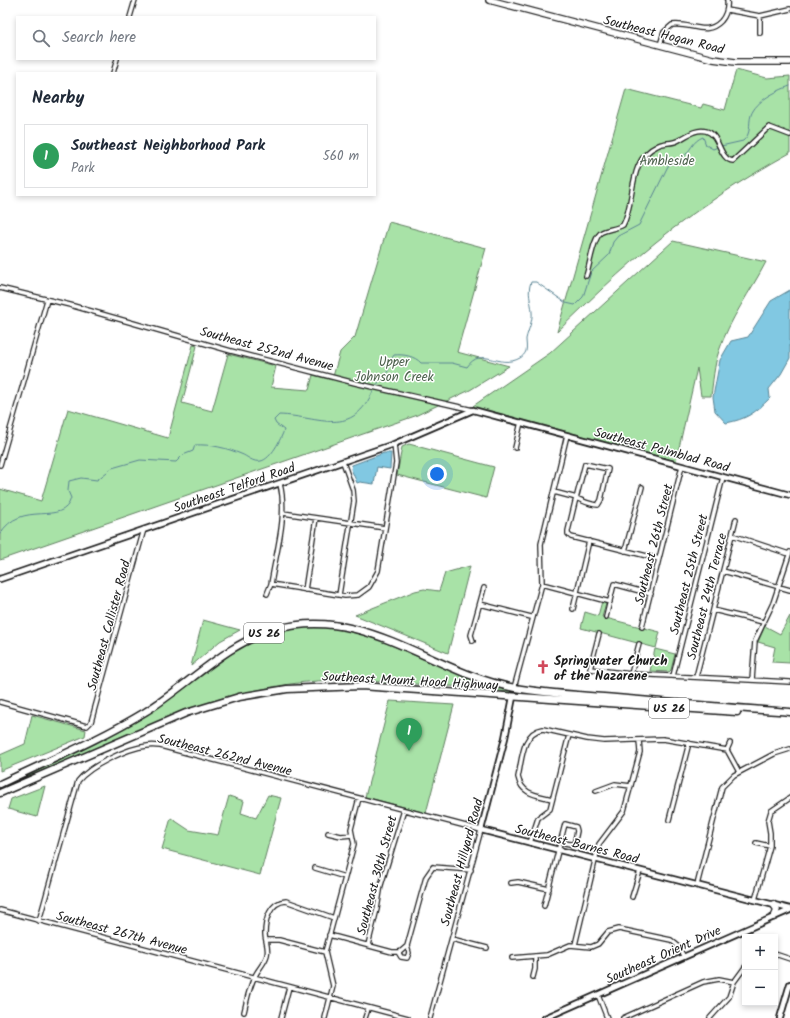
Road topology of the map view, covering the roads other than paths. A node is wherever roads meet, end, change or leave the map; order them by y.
1 (135, 0) edge
2 (489, 0) edge
3 (728, 0) edge
4 (790, 9) edge
5 (727, 10) junction
6 (130, 16) edge
7 (760, 16) junction
8 (760, 33) dead end
9 (660, 45) junction
10 (117, 60) edge
11 (790, 62) edge
12 (113, 72) edge
13 (790, 135) edge
14 (586, 276) dead end
15 (0, 288) edge
16 (47, 300) junction
17 (473, 410) junction
18 (521, 422) junction
19 (529, 424) joint
20 (568, 435) junction
21 (394, 444) junction
22 (514, 448) dead end
23 (343, 462) junction
24 (0, 465) edge
25 (682, 466) junction
26 (723, 477) junction
27 (280, 484) junction
28 (642, 487) dead end
29 (554, 492) junction
30 (790, 495) edge
31 (576, 498) junction
32 (283, 513) junction
33 (316, 518) junction
34 (736, 519) dead end
35 (351, 524) junction
36 (385, 528) junction
37 (144, 529) junction
38 (732, 535) junction
39 (589, 541) junction
40 (625, 551) junction
41 (790, 553) edge
42 (659, 559) junction
43 (723, 570) junction
44 (0, 579) edge
45 (271, 584) junction
46 (542, 584) junction
47 (778, 586) junction
48 (484, 588) dead end
49 (305, 590) junction
50 (790, 590) edge
51 (576, 593) junction
52 (267, 594) dead end
53 (651, 594) junction
54 (339, 595) junction
55 (610, 602) junction
56 (480, 604) junction
57 (572, 609) dead end
58 (713, 610) junction
59 (532, 617) junction
60 (606, 617) dead end
61 (763, 622) junction
62 (642, 627) dead end
63 (599, 634) dead end
64 (473, 641) dead end
65 (639, 644) dead end
66 (631, 674) junction
67 (673, 676) junction
68 (696, 677) junction
69 (752, 680) junction
70 (790, 682) edge
71 (514, 688) junction
72 (557, 693) junction
73 (513, 697) junction
74 (0, 702) edge
75 (790, 712) edge
76 (790, 716) edge
77 (569, 735) junction
78 (639, 740) junction
79 (689, 743) junction
80 (730, 743) dead end
81 (790, 749) edge
82 (727, 750) junction
83 (739, 772) junction
84 (0, 784) edge
85 (630, 786) junction
86 (596, 791) dead end
87 (0, 793) edge
88 (359, 798) junction
89 (790, 798) edge
90 (552, 799) junction
91 (404, 810) junction
92 (669, 820) dead end
93 (481, 830) junction
94 (328, 832) dead end
95 (352, 835) junction
96 (562, 842) junction
97 (530, 843) junction
98 (756, 843) dead end
99 (574, 845) junction
100 (770, 846) junction
101 (560, 850) junction
102 (572, 853) junction
103 (595, 859) junction
104 (430, 863) dead end
105 (433, 867) junction
106 (315, 868) dead end
107 (471, 870) junction
108 (640, 871) junction
109 (345, 877) junction
110 (511, 883) dead end
111 (697, 885) junction
112 (549, 889) junction
113 (632, 897) dead end
114 (756, 900) junction
115 (773, 904) junction
116 (544, 906) dead end
117 (790, 909) edge
118 (0, 910) edge
119 (774, 917) junction
120 (334, 918) junction
121 (39, 920) junction
122 (329, 935) junction
123 (452, 939) junction
124 (266, 940) junction
125 (575, 945) junction
126 (368, 946) junction
127 (407, 946) junction
128 (487, 948) dead end
129 (400, 951) junction
130 (325, 952) junction
131 (778, 955) edge
132 (535, 956) junction
133 (684, 957) junction
134 (512, 958) dead end
135 (790, 958) edge
136 (743, 970) edge
137 (254, 977) junction
138 (533, 978) dead end
139 (734, 982) junction
140 (790, 984) edge
141 (289, 987) junction
142 (598, 995) junction
143 (330, 998) junction
144 (368, 1008) junction
145 (244, 1012) dead end
146 (281, 1018) edge
147 (325, 1018) edge
148 (365, 1018) edge
149 (408, 1018) edge
150 (430, 1018) edge
151 (545, 1018) edge
152 (607, 1018) edge
153 (623, 1018) edge
154 (710, 1018) edge
155 (780, 1018) edge

1 - 6 street
2 - 9 main road, Southeast Hogan Road
3 - 5 street
4 - 7 street
5 - 7 street
5 - 9 street
7 - 8 street
9 - 11 main road, Southeast Hogan Road
10 - 12 street
13 - 14 street
15 - 16 street, Southeast 252nd Avenue
16 - 17 street, Southeast 252nd Avenue
16 - 24 street
17 - 18 street, Southeast 252nd Avenue
17 - 21 street, Southeast Telford Road
18 - 19 street, Southeast 252nd Avenue
18 - 22 street
19 - 20 street, Southeast Palmblad Road
20 - 25 street, Southeast Palmblad Road
20 - 29 street
21 - 23 street, Southeast Telford Road
21 - 36 street
23 - 27 street, Southeast Telford Road
23 - 35 street
25 - 26 street, Southeast Palmblad Road
25 - 42 street, Southeast 26th Street
26 - 30 street, Southeast Palmblad Road
26 - 67 street, Southeast 25th Street
27 - 32 street
27 - 37 street, Southeast Telford Road
28 - 40 street
29 - 31 street
29 - 46 street
31 - 31 street
31 - 39 street
32 - 33 street
32 - 45 street
33 - 35 street
33 - 49 street
34 - 38 street, Southeast 24th Terrace
35 - 36 street
35 - 54 street
36 - 54 street
37 - 44 street, Southeast Telford Road
37 - 74 street, Southeast Callister Road
38 - 41 street
38 - 43 street, Southeast 24th Terrace
39 - 40 street
39 - 51 street
40 - 42 street
41 - 47 street
42 - 53 street, Southeast 26th Street
43 - 47 street
43 - 58 street, Southeast 24th Terrace
45 - 49 street
45 - 52 street
46 - 51 street
46 - 59 street
47 - 50 street
47 - 61 street
48 - 56 street
49 - 54 street
51 - 55 street
51 - 57 street
53 - 55 street
53 - 62 street, Southeast 26th Street
55 - 60 street
56 - 59 street
56 - 64 street
58 - 61 street
58 - 68 street, Southeast 24th Terrace
59 - 71 street
61 - 69 street
63 - 66 street
65 - 66 street
66 - 67 street
67 - 68 street
68 - 69 street
69 - 70 street
71 - 72 highway, Southeast Mount Hood Highway / US 26
71 - 84 highway, Southeast Mount Hood Highway / US 26
72 - 73 highway
72 - 75 highway, Southeast Mount Hood Highway / US 26
73 - 76 highway, Southeast Mount Hood Highway / US 26
73 - 87 highway, Southeast Mount Hood Highway / US 26
73 - 93 street, Southeast Hillyard Road
77 - 78 street
77 - 90 street
77 - 90 street
78 - 79 street
78 - 85 street
79 - 82 street
79 - 92 street
80 - 82 street
81 - 83 street
82 - 83 street
83 - 111 street
85 - 86 street
85 - 103 street
88 - 91 street, Southeast Barnes Road
88 - 95 street
88 - 121 street, Southeast 262nd Avenue
89 - 100 street
90 - 97 street
91 - 93 street, Southeast Barnes Road
91 - 126 street, Southeast 30th Street
93 - 97 street, Southeast Barnes Road
93 - 107 street, Southeast Hillyard Road
94 - 95 street
95 - 109 street
96 - 99 street
96 - 99 street
96 - 101 street
97 - 101 street, Southeast Barnes Road
98 - 100 street
99 - 102 street
100 - 114 street
101 - 102 street, Southeast Barnes Road
101 - 112 street
102 - 103 street, Southeast Barnes Road
103 - 108 street, Southeast Barnes Road
103 - 125 street
104 - 105 street
105 - 107 street
105 - 127 street
106 - 109 street
107 - 123 street, Southeast Hillyard Road
108 - 111 street, Southeast Barnes Road
108 - 113 street
109 - 120 street
110 - 112 street
111 - 114 street, Southeast Barnes Road
112 - 116 street
114 - 115 street, Southeast Barnes Road
115 - 117 street, Southeast Barnes Road
115 - 119 main road
117 - 119 street, Southeast Orient Drive
118 - 121 street, Southeast 267th Avenue
119 - 133 street, Southeast Orient Drive
120 - 122 street
120 - 124 street
121 - 137 street, Southeast 267th Avenue
122 - 126 street
122 - 130 street
123 - 128 street
123 - 150 street, Southeast Hillyard Road
124 - 130 street
124 - 137 street
125 - 132 street
125 - 133 street
126 - 129 street
127 - 129 street
127 - 129 street
130 - 143 street
131 - 135 street
132 - 134 street
132 - 138 street
133 - 142 street, Southeast Orient Drive
136 - 139 street
137 - 141 street, Southeast 267th Avenue
137 - 145 street
139 - 153 street
139 - 154 street
140 - 155 street
141 - 143 street, Southeast 267th Avenue
141 - 146 street
142 - 151 street, Southeast Orient Drive
142 - 152 street
143 - 144 street, Southeast 267th Avenue
143 - 147 street
144 - 148 street
144 - 149 street, Southeast 267th Avenue

